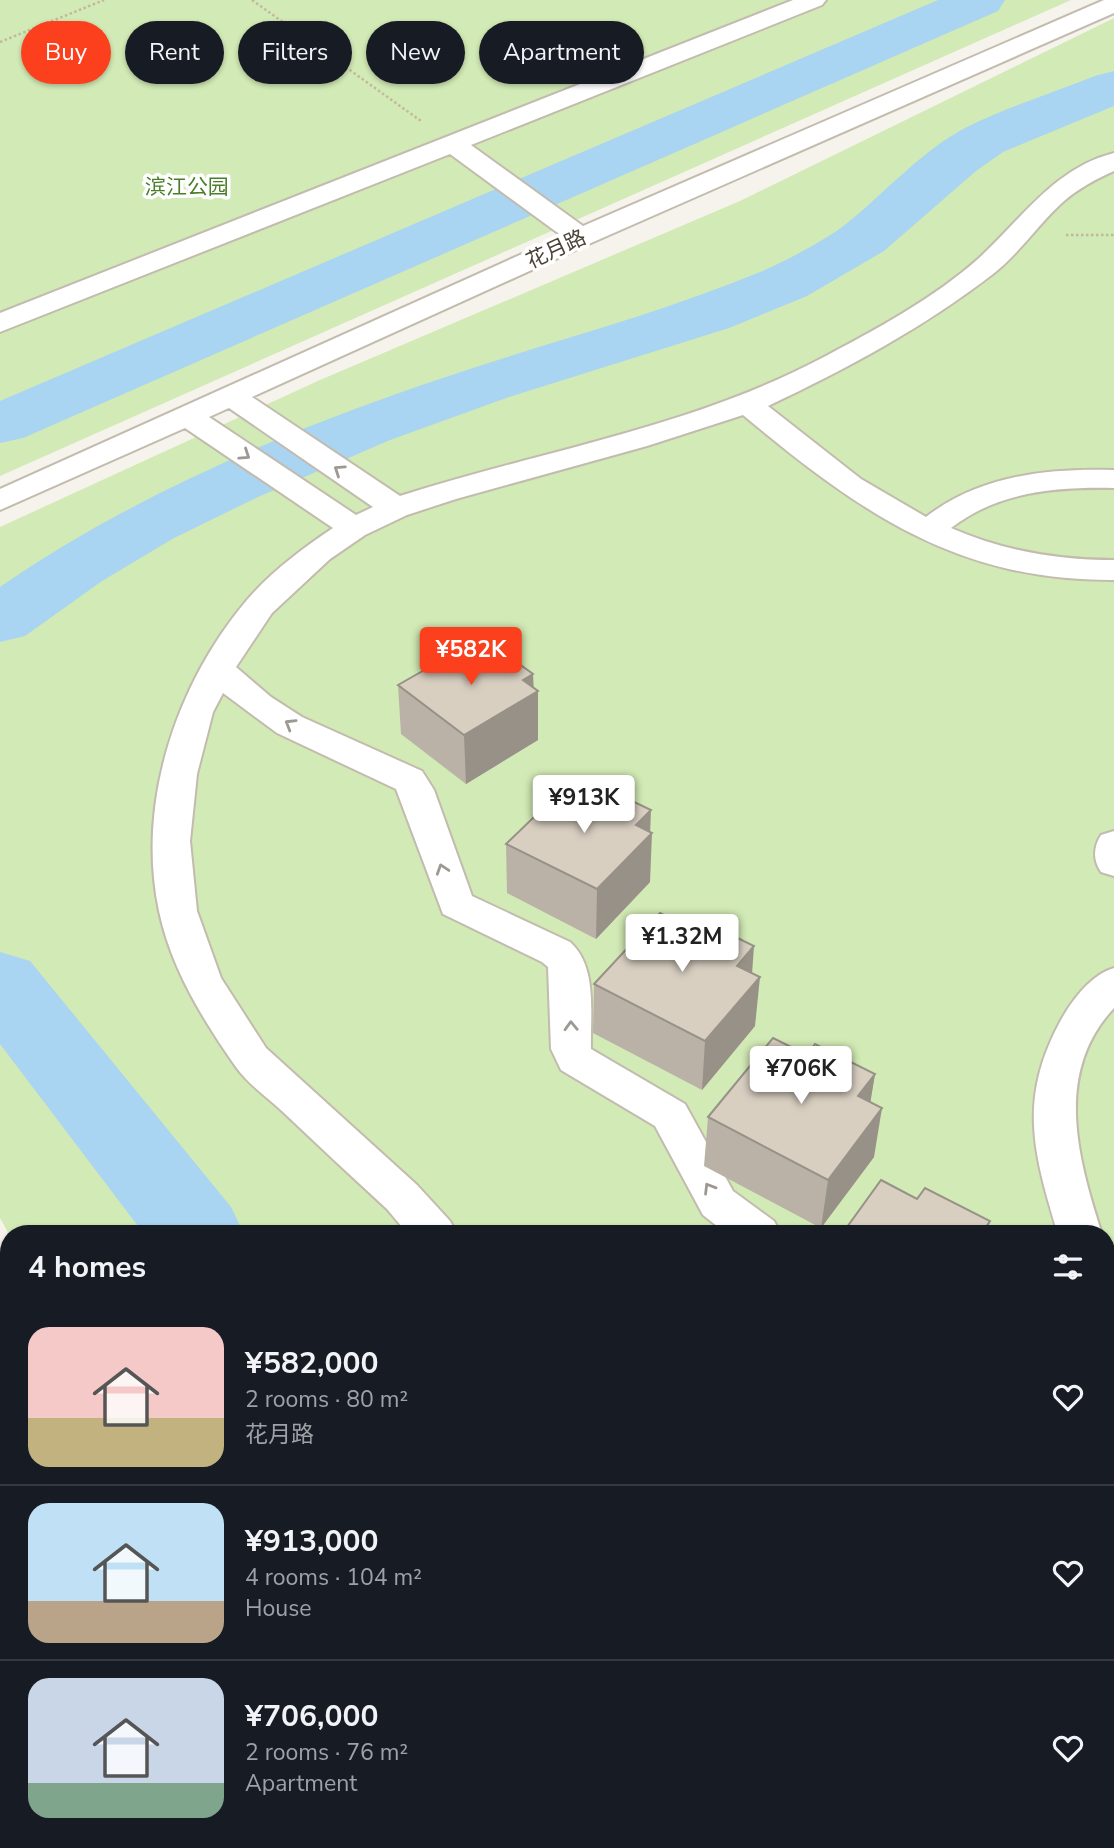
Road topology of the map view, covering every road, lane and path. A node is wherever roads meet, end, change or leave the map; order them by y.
1 (104, 0) edge
2 (252, 0) edge
3 (814, 0) edge
4 (1114, 4) edge
5 (0, 42) edge
6 (453, 144) junction
7 (1114, 161) edge
8 (581, 237) junction
9 (0, 323) edge
10 (232, 397) junction
11 (747, 404) junction
12 (188, 417) junction
13 (1114, 479) edge
14 (0, 501) edge
15 (396, 508) junction
16 (354, 528) junction
17 (929, 530) junction
18 (1114, 570) edge
19 (218, 668) junction
20 (1114, 844) edge
21 (1114, 863) edge
22 (1114, 982) edge
23 (427, 1225) edge
24 (747, 1225) edge
25 (1077, 1225) edge

1 - 5 path
2 - 6 path
3 - 6 street
4 - 8 street, 花月路
6 - 8 street
6 - 9 street
7 - 11 street
8 - 10 street, 花月路
10 - 12 street, 花月路
15 -> 10 street
11 - 15 street
11 - 17 street
12 - 14 street, 花月路
12 -> 16 street
13 - 17 street
15 - 16 street
16 - 19 street
17 - 18 street
19 - 23 street
24 -> 19 street
20 - 21 street
22 - 25 street

